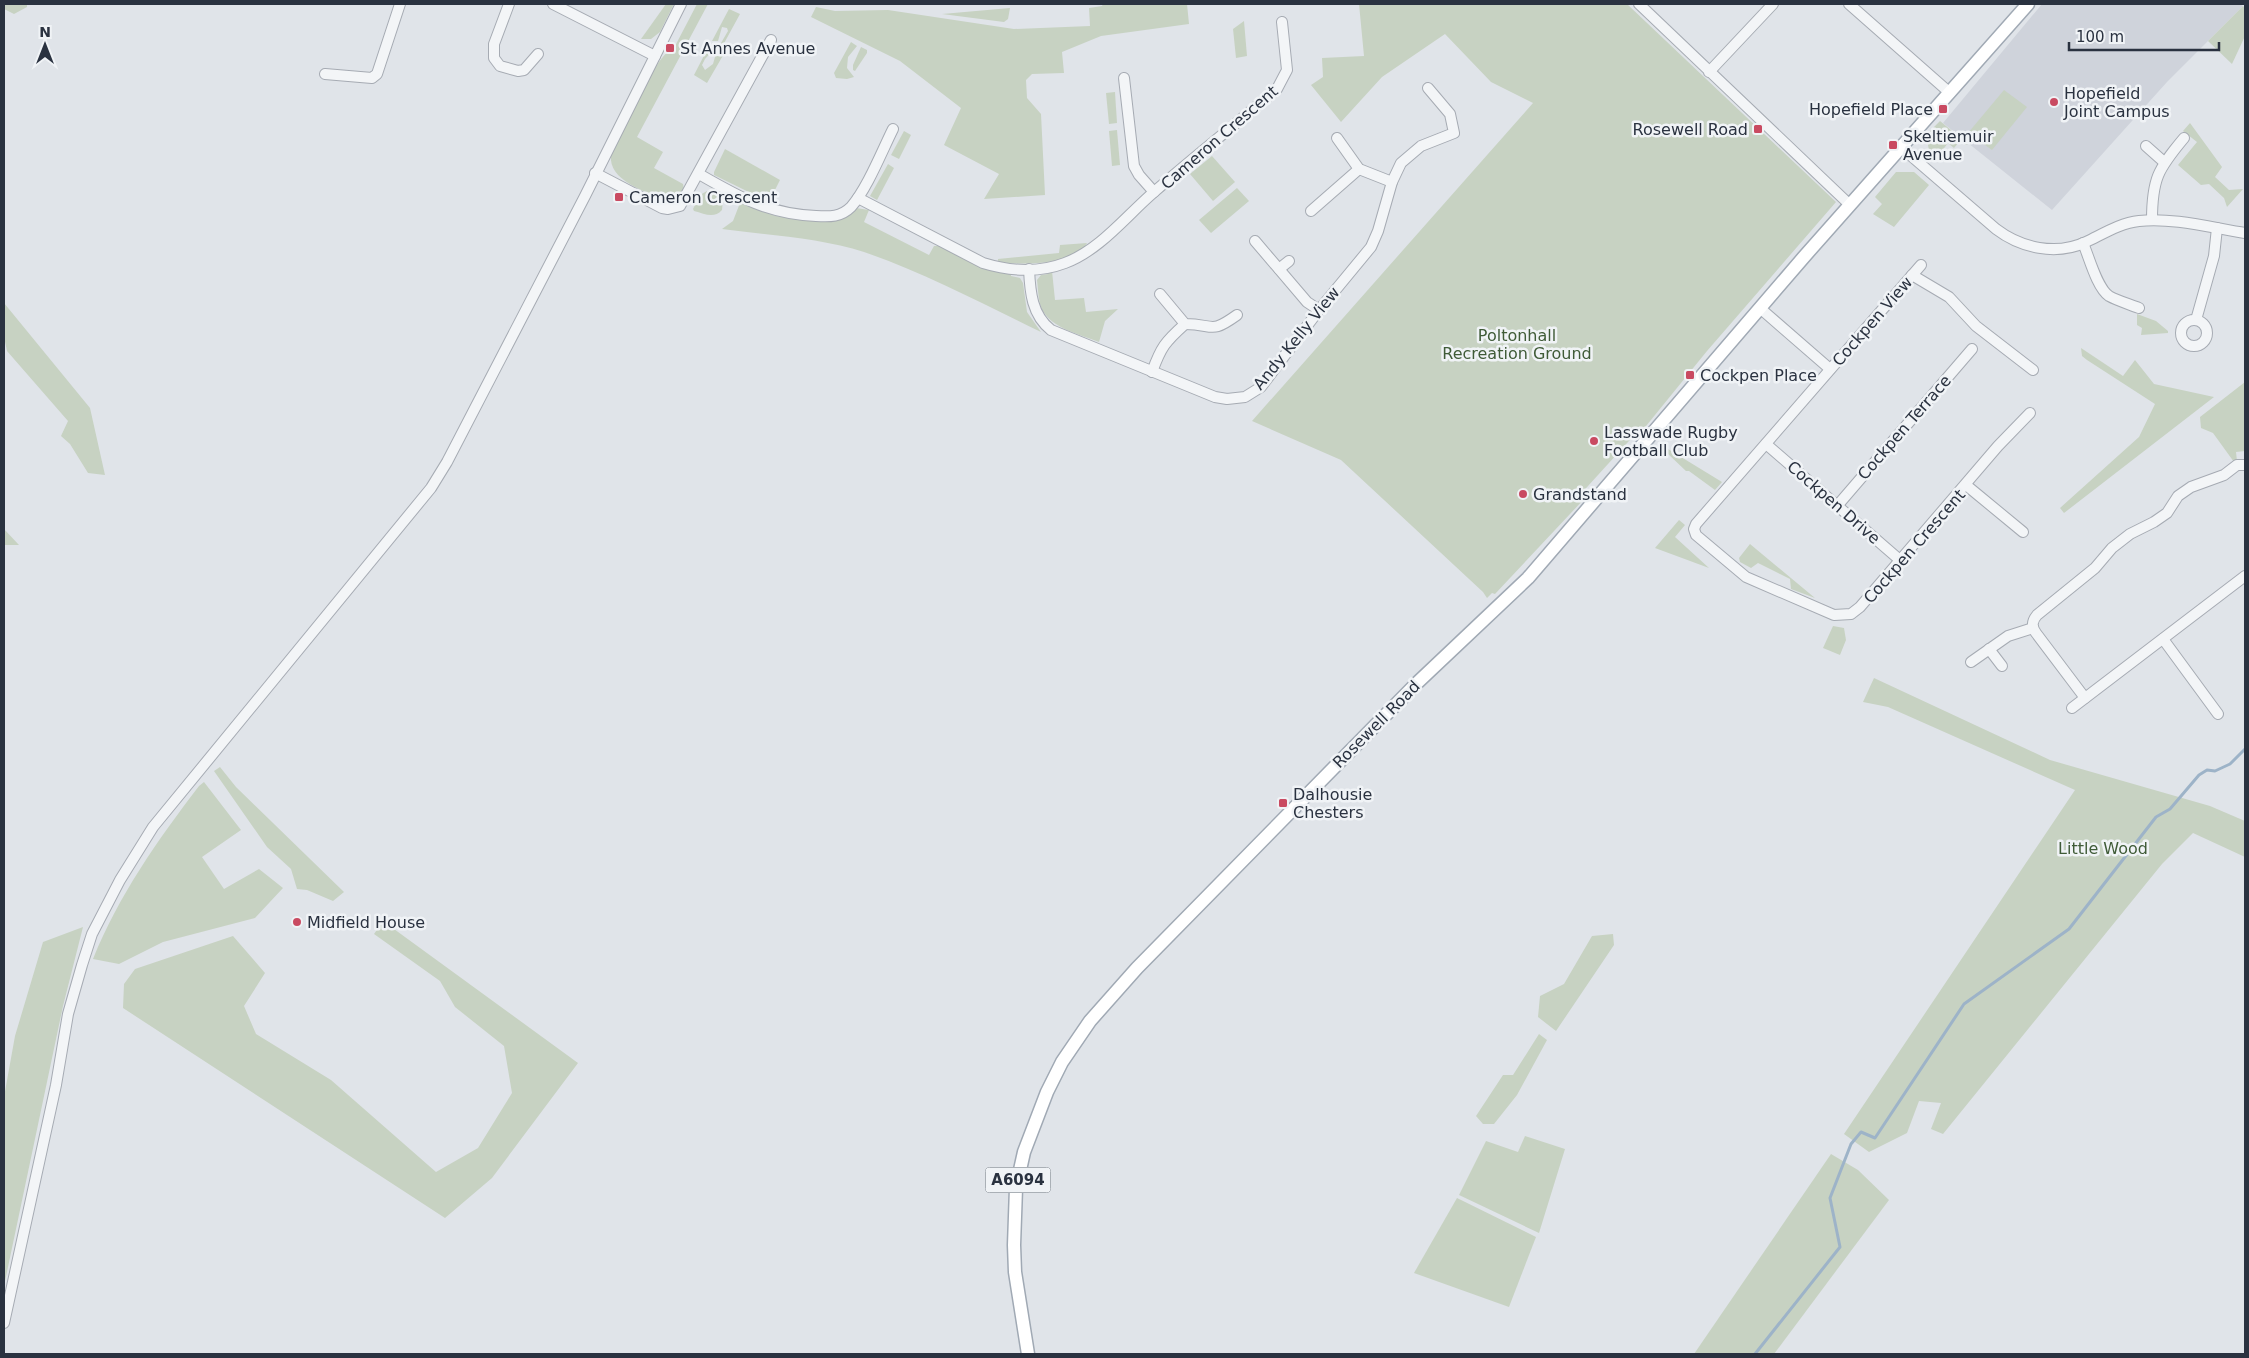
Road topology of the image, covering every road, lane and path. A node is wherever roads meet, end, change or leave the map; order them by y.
1 (400, 4) edge
2 (509, 4) edge
3 (553, 4) edge
4 (681, 4) edge
5 (1638, 4) edge
6 (1772, 4) edge
7 (1849, 4) edge
8 (2028, 4) edge
9 (1282, 22) dead end
10 (772, 40) dead end
11 (538, 54) dead end
12 (655, 56) junction
13 (1709, 72) junction
14 (325, 74) dead end
15 (1124, 78) dead end
16 (1428, 88) dead end
17 (1950, 93) junction
18 (893, 129) dead end
19 (1337, 138) dead end
20 (2184, 138) dead end
21 (2146, 146) dead end
22 (1902, 148) junction
23 (2164, 162) junction
24 (1359, 169) junction
25 (595, 173) junction
26 (699, 174) junction
27 (1392, 182) junction
28 (1154, 192) junction
29 (858, 198) junction
30 (1850, 205) junction
31 (1311, 211) dead end
32 (2152, 220) junction
33 (2217, 228) junction
34 (2245, 233) edge
35 (1254, 242) dead end
36 (2083, 243) junction
37 (1289, 261) dead end
38 (1921, 265) dead end
39 (1029, 269) junction
40 (1279, 269) junction
41 (1912, 275) junction
42 (1160, 294) dead end
43 (2139, 308) dead end
44 (1761, 309) junction
45 (1318, 310) junction
46 (1237, 316) dead end
47 (2196, 320) dead end
48 (1185, 324) junction
49 (1972, 349) dead end
50 (1830, 369) junction
51 (2033, 370) dead end
52 (1152, 372) junction
53 (2030, 413) dead end
54 (1766, 444) junction
55 (2245, 465) edge
56 (1966, 485) junction
57 (1837, 506) junction
58 (2022, 532) dead end
59 (1901, 561) junction
60 (2245, 576) edge
61 (1746, 577) joint
62 (2033, 628) junction
63 (2163, 639) junction
64 (1989, 649) junction
65 (1971, 662) dead end
66 (2002, 666) dead end
67 (2085, 698) junction
68 (2072, 708) dead end
69 (2218, 714) dead end
70 (4, 1323) edge
71 (1028, 1354) edge

1 - 14 street
2 - 11 street
3 - 12 street
4 - 12 street
5 - 13 street
6 - 13 street
7 - 17 street
8 - 17 main road, A6094
9 - 28 street, Cameron Crescent
10 - 26 street
12 - 25 street
13 - 30 street
15 - 28 street, Cameron Crescent
16 - 27 street, Andy Kelly View
17 - 22 main road, A6094
18 - 29 street
19 - 24 street
20 - 23 street
21 - 23 street
22 - 30 main road, A6094
22 - 36 street
23 - 32 street
24 - 27 street
24 - 31 street
25 - 26 street
25 - 70 street
26 - 29 street
27 - 45 street, Andy Kelly View
28 - 39 street, Cameron Crescent
29 - 39 street, Cameron Crescent
30 - 44 main road, Rosewell Road / A6094
32 - 33 street
32 - 36 street
33 - 34 street
33 - 47 street
35 - 40 street
36 - 43 street
37 - 40 street
38 - 41 street, Cockpen View
39 - 52 street, Andy Kelly View
40 - 45 street
41 - 50 street, Cockpen View
41 - 51 street
42 - 48 street
44 - 50 street
44 - 71 main road, Rosewell Road / A6094
45 - 52 street, Andy Kelly View
46 - 48 street
48 - 52 street
49 - 57 street, Cockpen Terrace
50 - 54 street, Cockpen View
53 - 56 street, Cockpen Crescent
54 - 57 street, Cockpen Drive
54 - 61 street, Cockpen View
55 - 62 street
56 - 58 street
56 - 59 street, Cockpen Crescent
57 - 59 street, Cockpen Drive
59 - 61 street, Cockpen Crescent
60 - 63 street
62 - 64 street
62 - 67 street
63 - 67 street
63 - 69 street
64 - 65 street
64 - 66 street
67 - 68 street

